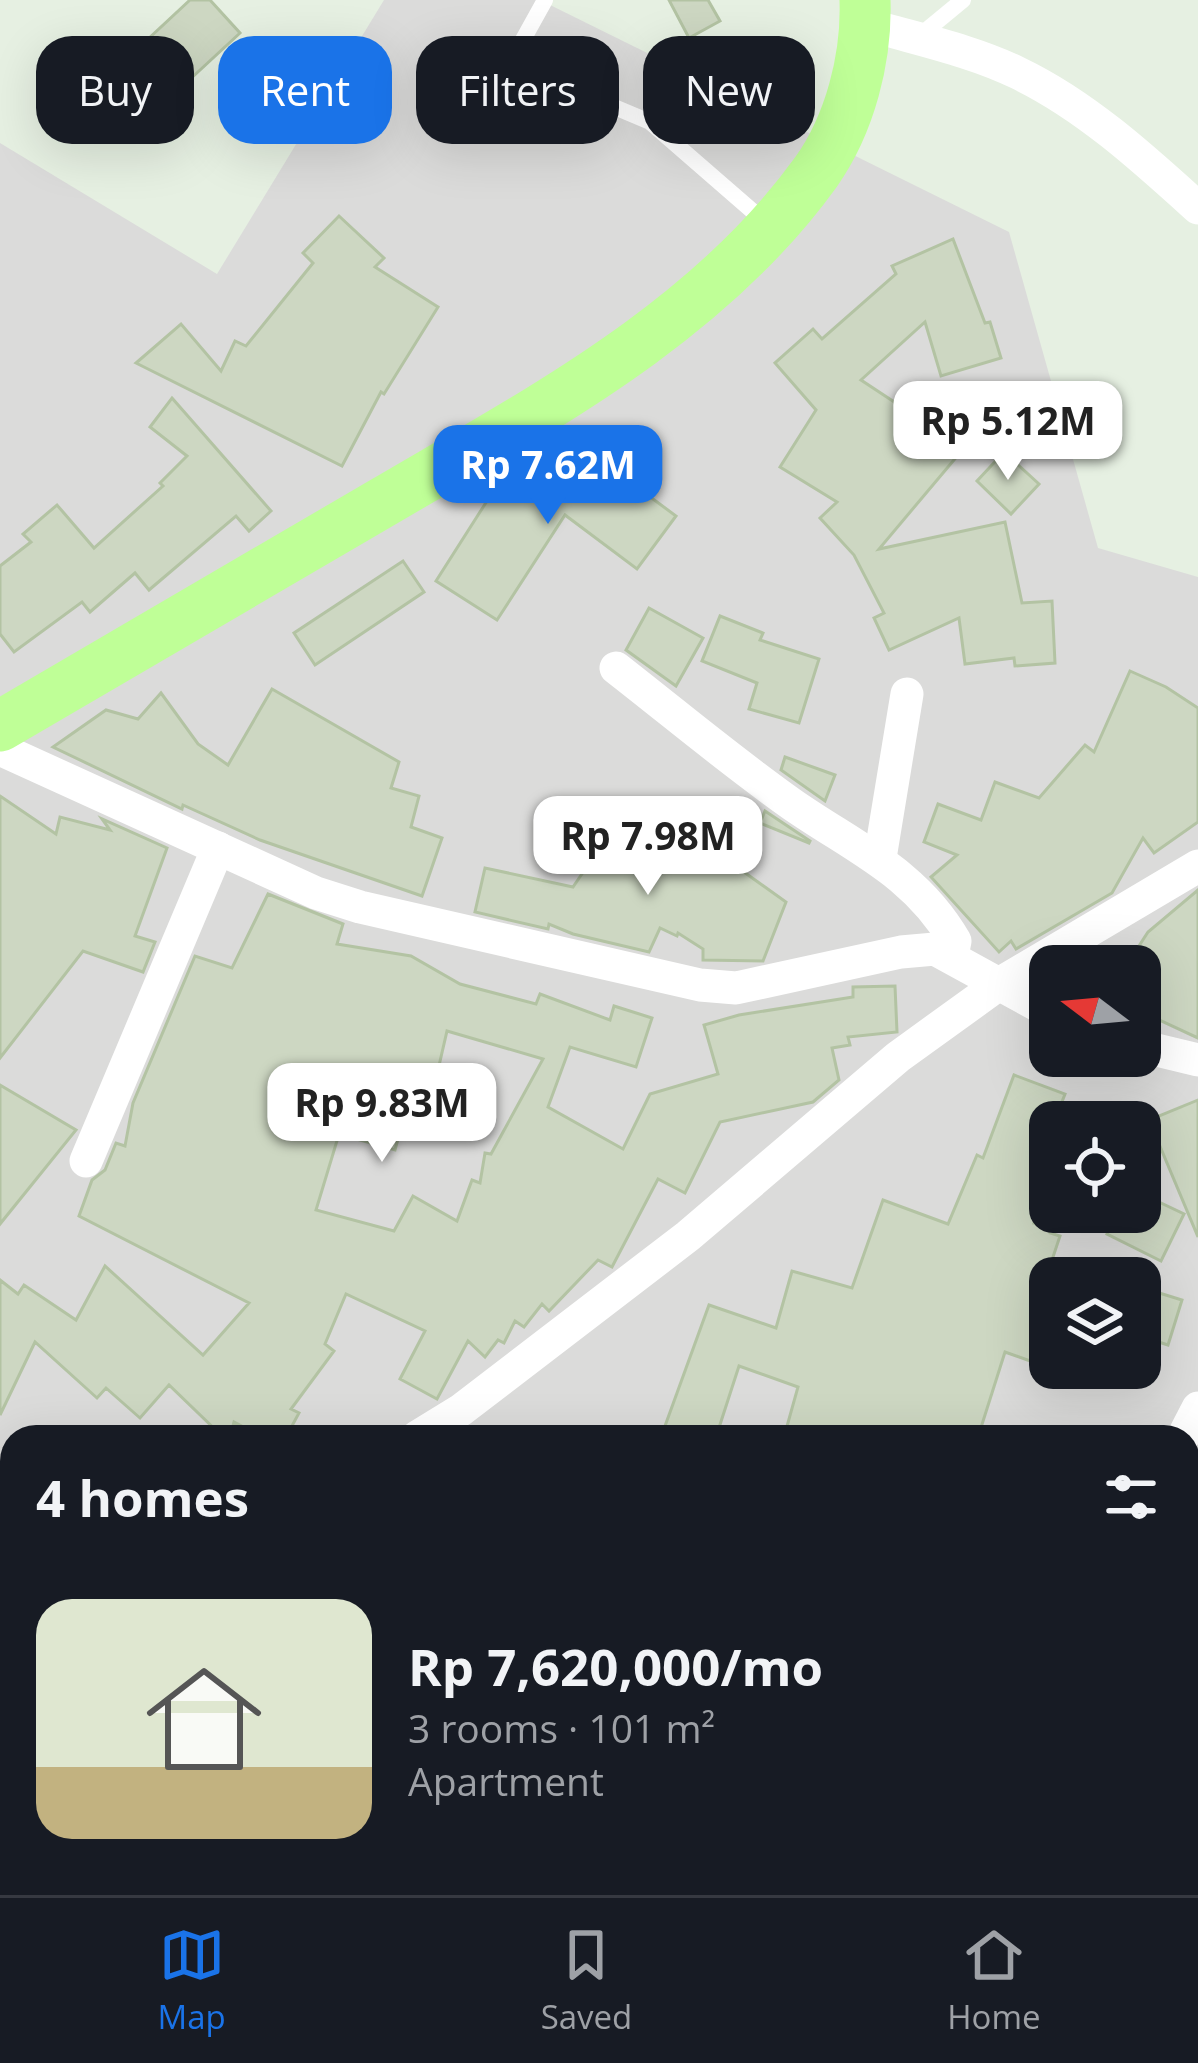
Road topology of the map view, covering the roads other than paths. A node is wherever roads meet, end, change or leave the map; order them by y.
1 (545, 0) edge
2 (962, 0) edge
3 (866, 12) edge
4 (916, 39) junction
5 (1198, 208) edge
6 (771, 226) junction
7 (616, 668) dead end
8 (907, 694) dead end
9 (0, 726) edge
10 (0, 749) edge
11 (218, 848) junction
12 (880, 858) junction
13 (1198, 866) edge
14 (952, 956) junction
15 (999, 984) junction
16 (1029, 1000) edge
17 (1161, 1051) edge
18 (1198, 1060) edge
19 (86, 1161) dead end
20 (436, 1425) edge

1 - 6 lane
2 - 4 lane
3 - 4 street
3 - 6 main road
4 - 5 street
6 - 9 main road
7 - 12 street
8 - 12 street
10 - 11 street
11 - 14 street
11 - 19 street
12 - 14 street
13 - 15 street
14 - 15 street
15 - 16 street
15 - 20 street
17 - 18 street

